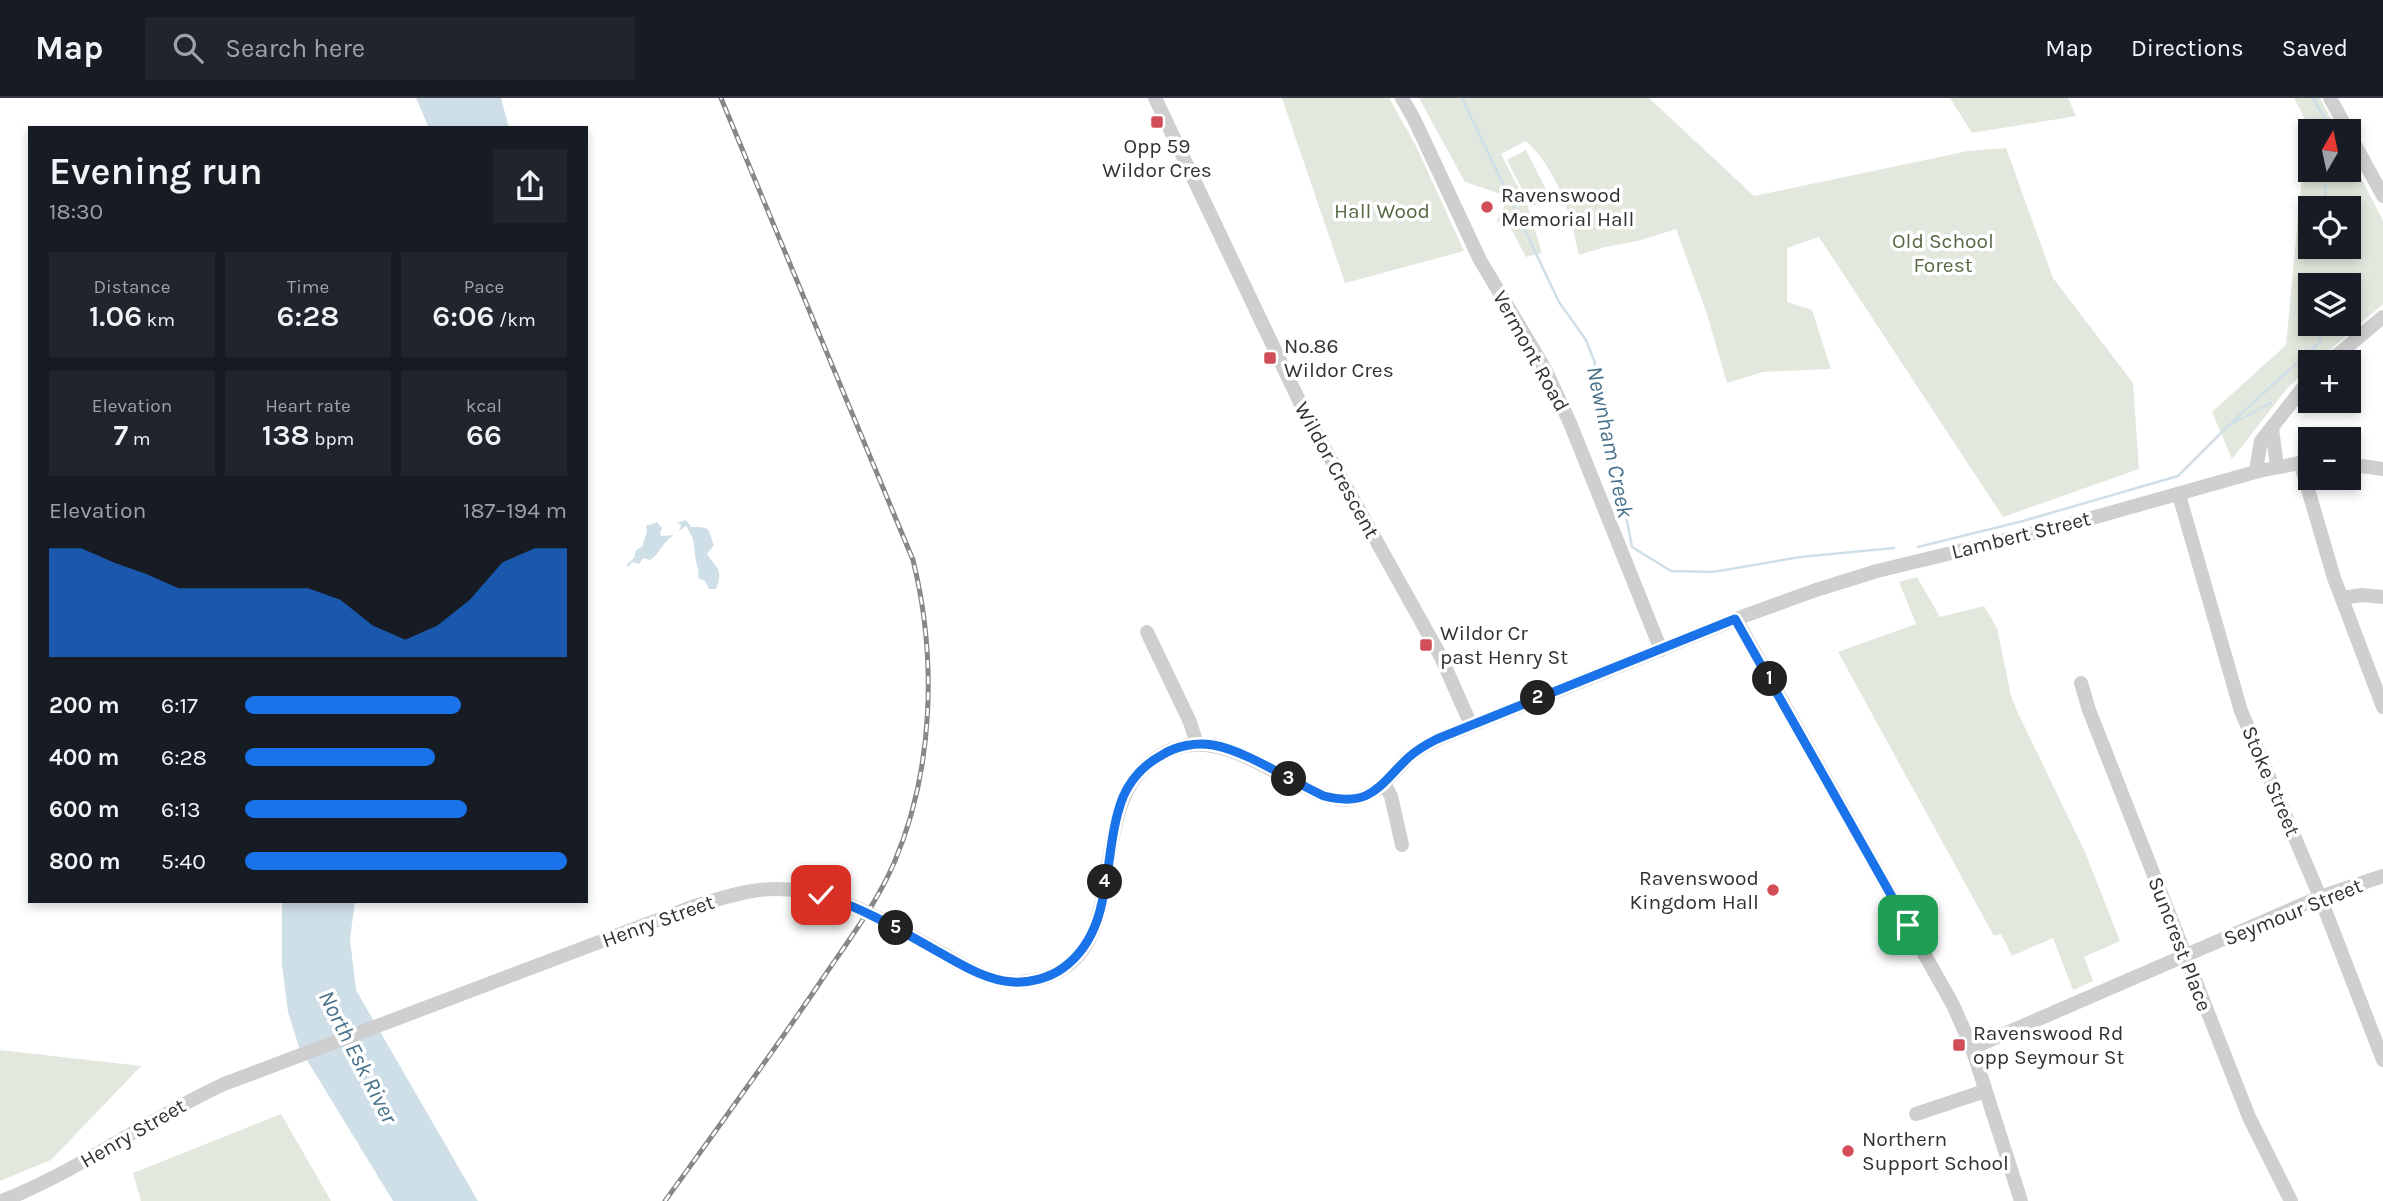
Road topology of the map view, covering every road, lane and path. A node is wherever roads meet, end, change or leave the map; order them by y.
1 (1154, 98) edge
2 (1402, 98) edge
3 (2330, 98) edge
4 (2341, 119) edge
5 (2361, 156) edge
6 (2383, 196) edge
7 (2383, 317) edge
8 (2343, 350) edge
9 (2298, 393) edge
10 (2272, 429) junction
11 (2298, 463) edge
12 (2277, 466) junction
13 (2361, 466) edge
14 (2383, 469) edge
15 (2259, 471) junction
16 (2312, 490) edge
17 (2179, 495) junction
18 (2383, 597) edge
19 (2342, 598) junction
20 (1735, 619) junction
21 (1147, 632) dead end
22 (1661, 650) junction
23 (2081, 683) dead end
24 (2383, 707) edge
25 (1471, 725) junction
26 (1197, 744) junction
27 (1384, 784) junction
28 (1402, 845) dead end
29 (2383, 876) edge
30 (2320, 897) junction
31 (2185, 956) junction
32 (1972, 1048) junction
33 (2383, 1060) edge
34 (1985, 1091) junction
35 (1916, 1114) dead end
36 (2, 1201) edge
37 (2021, 1201) edge
38 (2291, 1201) edge

1 - 25 street, Wildor Crescent
2 - 22 street, Vermont Road
3 - 4 street
5 - 6 street
7 - 8 street
9 - 10 street
10 - 12 street
10 - 15 street
11 - 12 street, Lambert Street
12 - 15 street, Lambert Street
13 - 14 street
15 - 17 street, Lambert Street
16 - 19 street
17 - 20 street, Lambert Street
17 - 30 street, Stoke Street
18 - 19 street
19 - 24 street
20 - 22 street, Henry Street
20 - 32 street
21 - 26 street
22 - 25 street, Henry Street
23 - 31 street, Suncrest Place
25 - 27 street, Henry Street
26 - 27 street, Henry Street
26 - 36 street, Henry Street
27 - 28 street
29 - 30 street, Seymour Street
30 - 31 street, Seymour Street
30 - 33 street, Stoke Street
31 - 32 street, Seymour Street
31 - 38 street, Suncrest Place
32 - 34 street
34 - 35 street
34 - 37 street

